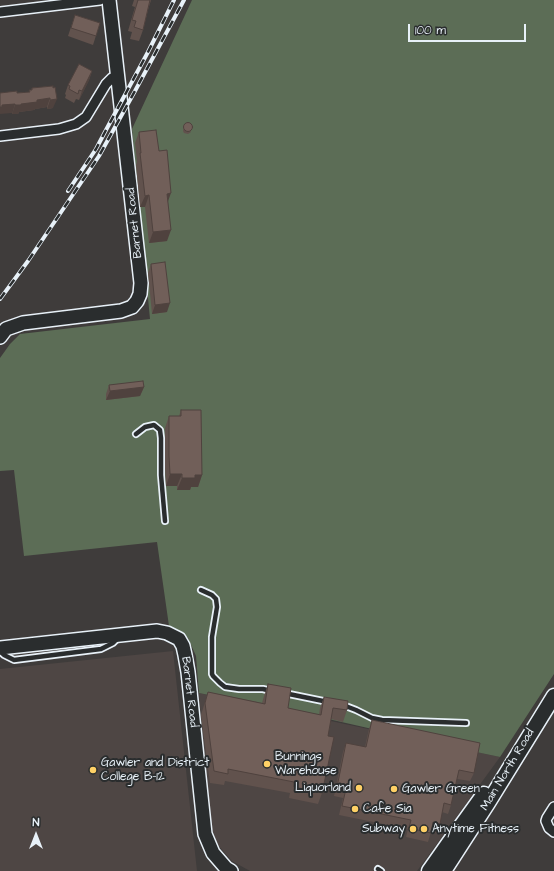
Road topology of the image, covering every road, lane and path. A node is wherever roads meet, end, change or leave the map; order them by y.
1 (100, 0) edge
2 (109, 0) edge
3 (0, 12) edge
4 (118, 77) junction
5 (0, 136) edge
6 (0, 337) edge
7 (136, 434) dead end
8 (165, 521) dead end
9 (201, 590) dead end
10 (0, 649) edge
11 (554, 696) edge
12 (545, 710) junction
13 (466, 723) dead end
14 (554, 807) edge
15 (551, 830) edge
16 (227, 870) edge
17 (430, 871) edge
18 (444, 871) edge

1 - 3 street
2 - 4 street, Barnet Road
4 - 5 street
4 - 6 street, Barnet Road
7 - 8 lane
9 - 13 lane
10 - 16 street, Barnet Road
11 - 12 main road, Main North Road
12 - 17 main road, Main North Road
12 - 18 main road, Main North Road
14 - 15 street

